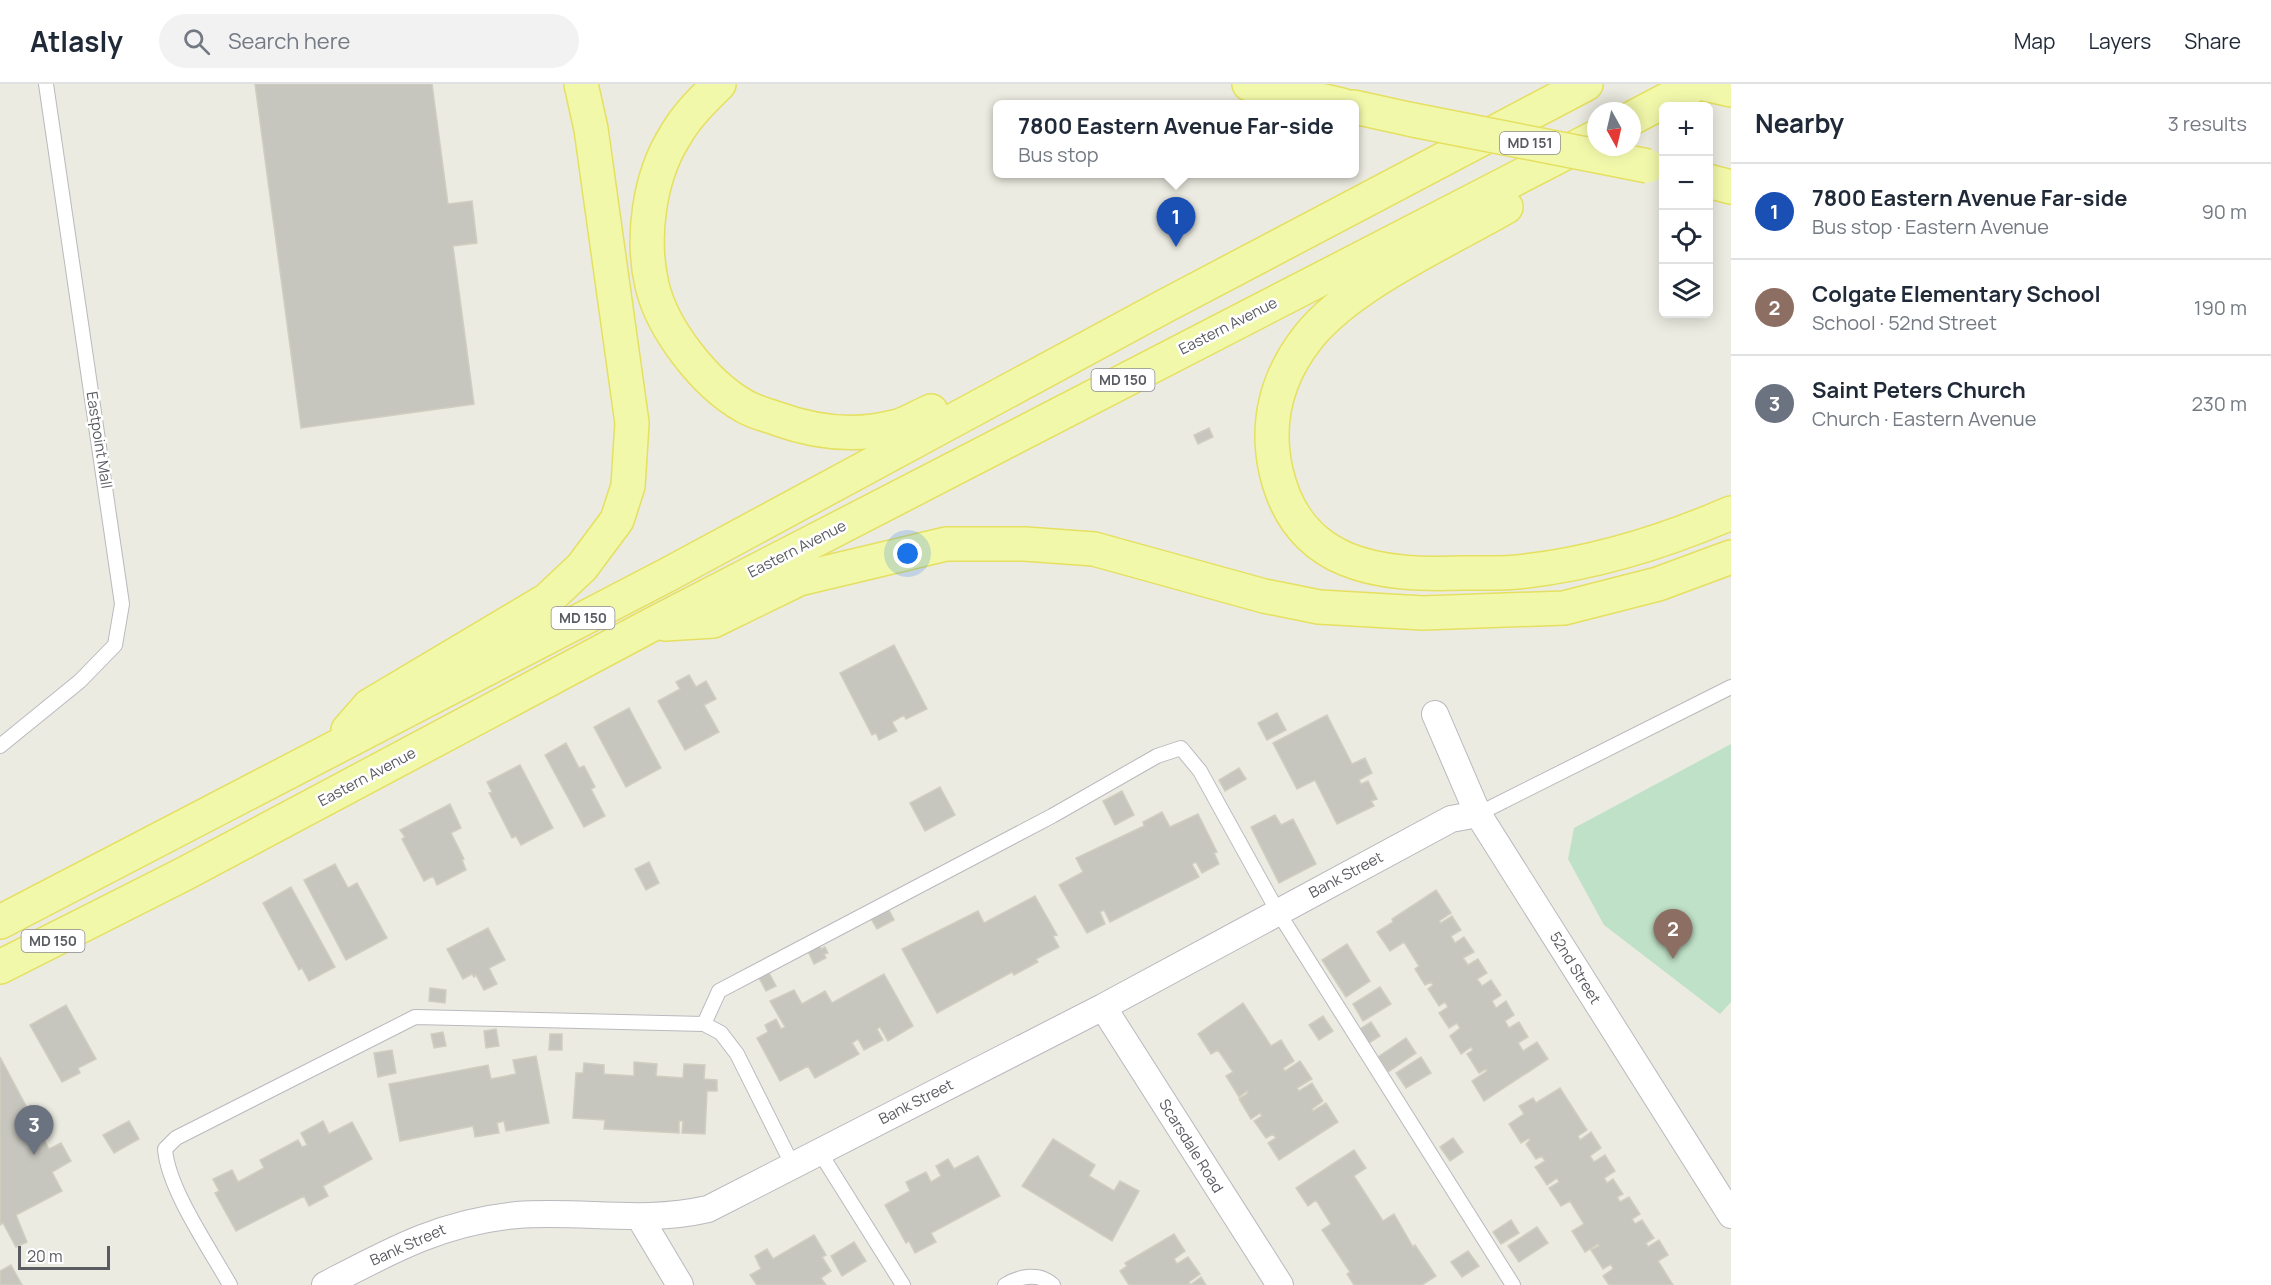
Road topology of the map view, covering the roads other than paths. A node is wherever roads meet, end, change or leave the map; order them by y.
1 (46, 84) edge
2 (581, 84) edge
3 (719, 84) edge
4 (1249, 84) edge
5 (1586, 84) edge
6 (1697, 84) edge
7 (1704, 84) edge
8 (1731, 90) edge
9 (1320, 100) edge
10 (1665, 101) junction
11 (1359, 108) edge
12 (1641, 113) edge
13 (1641, 118) edge
14 (1587, 142) edge
15 (1587, 154) edge
16 (1656, 168) edge
17 (1713, 179) edge
18 (1713, 181) edge
19 (1731, 181) edge
20 (1731, 187) edge
21 (1163, 307) junction
22 (1731, 513) edge
23 (1731, 557) edge
24 (651, 625) junction
25 (1731, 687) edge
26 (1435, 714) dead end
27 (0, 746) edge
28 (329, 752) junction
29 (1478, 814) junction
30 (1278, 912) junction
31 (0, 922) edge
32 (0, 967) edge
33 (1103, 1007) junction
34 (704, 1024) junction
35 (819, 1151) junction
36 (792, 1164) junction
37 (1731, 1215) edge
38 (640, 1218) junction
39 (230, 1285) edge
40 (325, 1285) edge
41 (680, 1285) edge
42 (903, 1285) edge
43 (1005, 1285) edge
44 (1053, 1285) edge
45 (1280, 1285) edge
46 (1513, 1285) edge

1 - 27 lane, Eastpoint Mall
2 - 28 main road
3 - 21 main road
4 - 9 main road
5 - 21 main road, MD 150
6 - 10 main road
7 - 8 main road
10 - 12 main road
10 - 13 main road
11 - 16 main road, MD 151, bridge
14 - 24 main road, Eastern Avenue / MD 150
15 - 22 main road
17 - 19 main road
18 - 20 main road
21 - 28 main road, MD 150
23 - 24 main road
24 - 32 main road, Eastern Avenue / MD 150
25 - 29 lane
26 - 29 street, 52nd Street
28 - 31 main road, MD 150
29 - 30 street, Bank Street
29 - 37 street, 52nd Street
30 - 33 street, Bank Street
30 - 34 lane
30 - 46 lane
33 - 35 street, Bank Street
33 - 45 street, Scarsdale Road
34 - 36 lane
34 - 39 lane
35 - 36 street, Bank Street
35 - 42 lane
36 - 38 street, Bank Street
38 - 40 street, Bank Street
38 - 41 street
43 - 44 lane

